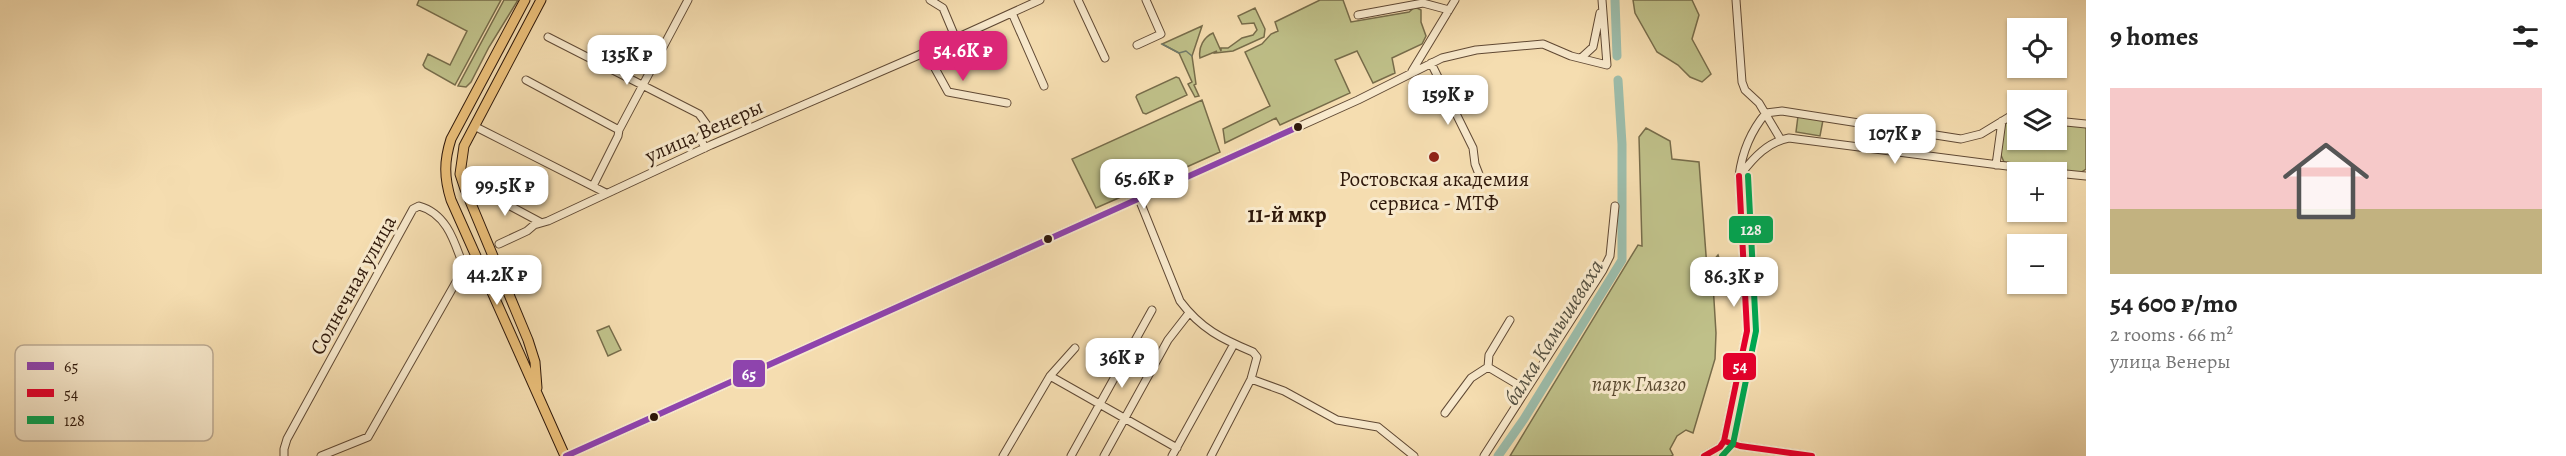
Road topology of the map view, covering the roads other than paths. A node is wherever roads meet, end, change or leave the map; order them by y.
1 (525, 0) edge
2 (541, 0) edge
3 (688, 0) edge
4 (930, 0) edge
5 (1040, 0) edge
6 (1078, 0) edge
7 (1146, 0) edge
8 (1455, 0) edge
9 (1736, 0) edge
10 (1602, 1) edge
11 (1449, 10) junction
12 (1012, 13) junction
13 (1358, 15) dead end
14 (506, 33) junction
15 (548, 37) dead end
16 (956, 39) junction
17 (1137, 45) dead end
18 (514, 49) junction
19 (926, 52) junction
20 (1105, 58) dead end
21 (1581, 58) junction
22 (1431, 63) junction
23 (1412, 71) junction
24 (526, 80) dead end
25 (644, 86) junction
26 (1044, 86) dead end
27 (1007, 103) dead end
28 (1766, 113) junction
29 (2007, 119) edge
30 (2002, 121) junction
31 (2067, 121) edge
32 (2086, 124) edge
33 (474, 126) junction
34 (619, 130) junction
35 (1781, 140) junction
36 (705, 148) junction
37 (1996, 165) junction
38 (2007, 166) edge
39 (2067, 174) edge
40 (2085, 175) edge
41 (1739, 176) junction
42 (1482, 182) dead end
43 (593, 186) junction
44 (482, 191) dead end
45 (606, 193) junction
46 (1138, 199) junction
47 (1615, 206) dead end
48 (540, 222) junction
49 (499, 244) dead end
50 (477, 259) junction
51 (464, 268) junction
52 (490, 287) junction
53 (508, 290) junction
54 (1152, 310) dead end
55 (1189, 313) junction
56 (1510, 320) dead end
57 (1233, 344) junction
58 (1076, 348) dead end
59 (1488, 367) junction
60 (1050, 376) junction
61 (1251, 379) junction
62 (1525, 389) junction
63 (538, 397) junction
64 (1101, 403) junction
65 (1445, 413) dead end
66 (1126, 418) junction
67 (1724, 441) junction
68 (1177, 448) junction
69 (284, 456) edge
70 (321, 456) edge
71 (566, 456) edge
72 (1003, 456) edge
73 (1071, 456) edge
74 (1104, 456) edge
75 (1172, 456) edge
76 (1211, 456) edge
77 (1414, 456) edge
78 (1484, 456) edge
79 (1704, 456) edge
80 (1812, 456) edge

1 - 14 main road
2 - 18 main road
3 - 25 street
4 - 16 street
5 - 12 street, улица Венеры
6 - 20 street
7 - 17 street
8 - 11 street
9 - 28 street
10 - 21 street
10 - 21 street
11 - 13 street
11 - 23 street
12 - 16 street, улица Венеры
12 - 26 street
14 - 18 main road
14 - 50 main road
15 - 25 street
16 - 19 street, улица Венеры
18 - 33 main road
19 - 27 street
19 - 36 street, улица Венеры
21 - 22 street
22 - 23 street
22 - 42 street
23 - 46 street
24 - 34 street
25 - 34 street
25 - 36 street
28 - 30 street
28 - 35 street
28 - 41 street
29 - 30 street
30 - 37 street
31 - 32 street
33 - 43 street
33 - 53 main road
34 - 43 street
35 - 37 street
35 - 41 street
36 - 45 street, улица Венеры
37 - 38 street
39 - 40 street
41 - 67 street
43 - 45 street
44 - 48 street
45 - 48 street, улица Венеры
46 - 55 street
46 - 71 street
47 - 62 street
48 - 49 street, улица Венеры
50 - 51 street
50 - 52 main road
51 - 69 street, Солнечная улица
51 - 70 street
52 - 53 main road
52 - 63 main road
53 - 63 main road
54 - 64 street
55 - 57 street
55 - 66 street
56 - 59 street
57 - 61 street
57 - 68 street
58 - 60 street
59 - 62 street
59 - 65 street
60 - 64 street
60 - 72 street
61 - 76 street
61 - 77 street
62 - 78 street
63 - 71 main road
64 - 66 street
64 - 73 street
66 - 68 street
66 - 74 street
67 - 79 street
67 - 80 street
68 - 75 street

